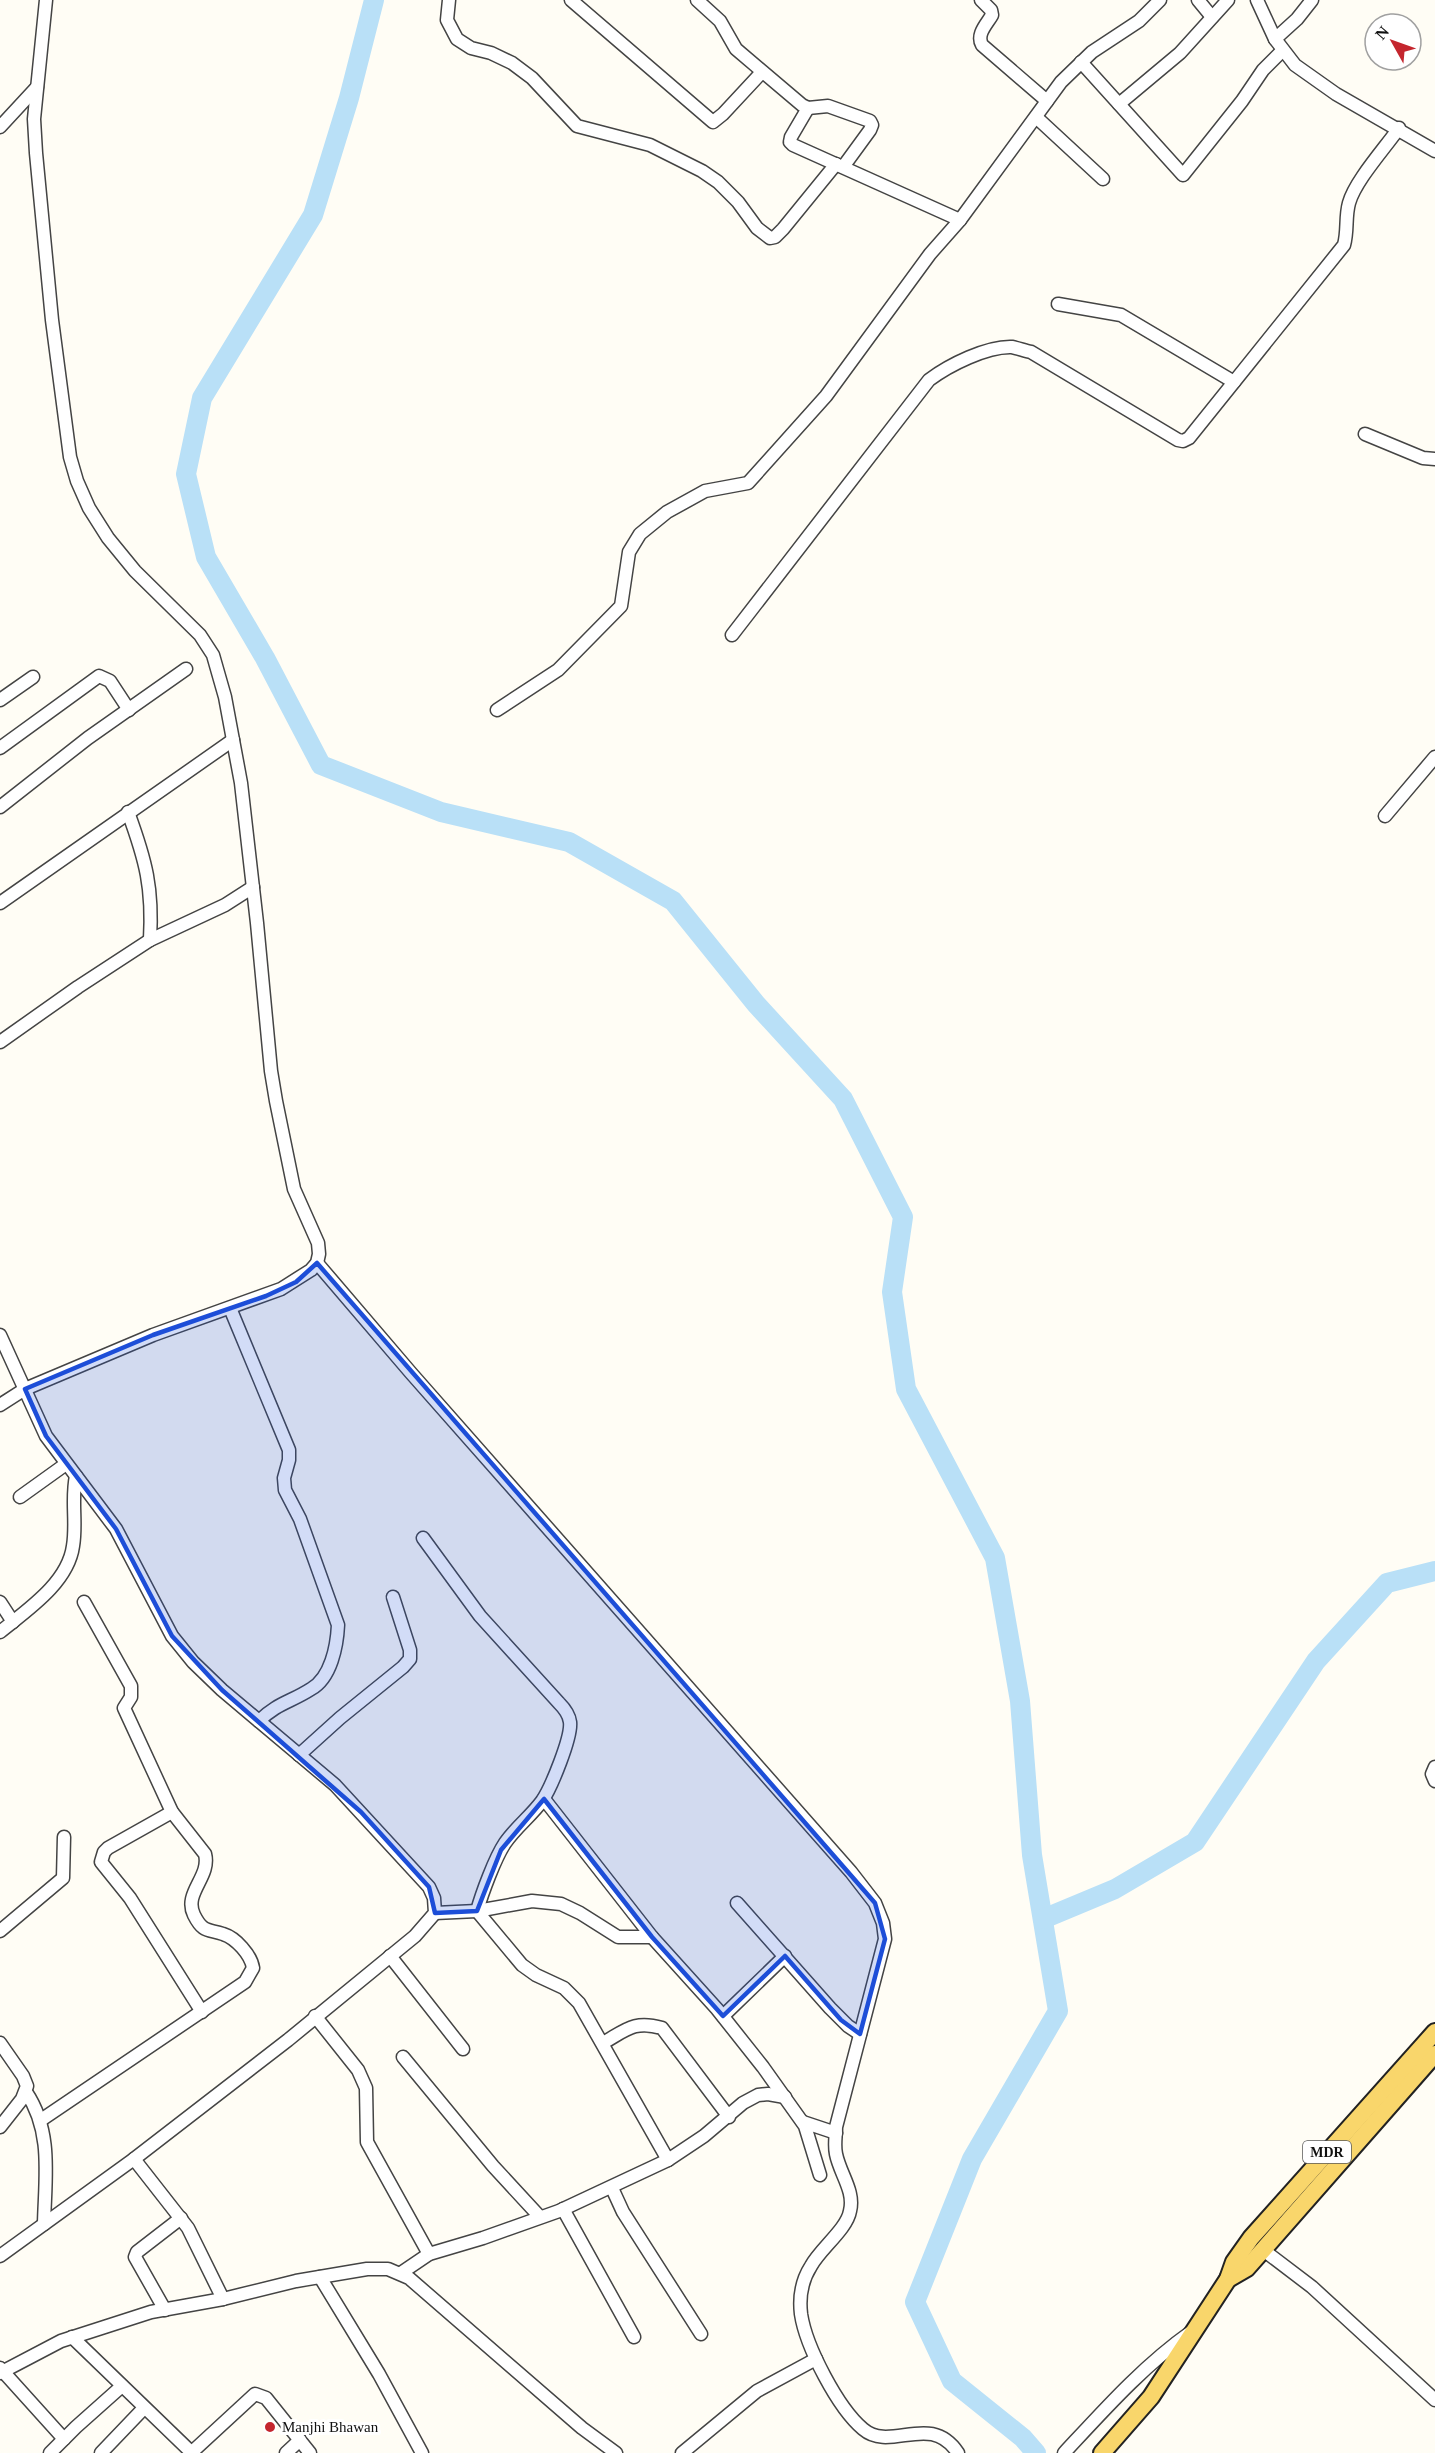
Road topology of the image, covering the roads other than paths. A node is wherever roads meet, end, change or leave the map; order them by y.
1 (46, 0) edge
2 (449, 0) edge
3 (572, 0) edge
4 (697, 0) edge
5 (981, 0) edge
6 (1160, 0) edge
7 (1198, 0) edge
8 (1228, 0) edge
9 (1257, 0) edge
10 (1312, 0) edge
11 (1212, 17) junction
12 (1275, 39) junction
13 (1282, 51) junction
14 (1081, 62) junction
15 (762, 72) junction
16 (36, 87) junction
17 (1047, 101) junction
18 (1119, 104) junction
19 (808, 108) junction
20 (1036, 117) junction
21 (0, 127) edge
22 (1398, 128) junction
23 (1435, 151) edge
24 (839, 165) junction
25 (1103, 179) dead end
26 (960, 220) junction
27 (1058, 304) dead end
28 (1234, 382) junction
29 (1365, 434) dead end
30 (1435, 459) edge
31 (732, 635) dead end
32 (186, 669) dead end
33 (33, 677) dead end
34 (0, 700) edge
35 (129, 710) junction
36 (497, 710) dead end
37 (233, 741) junction
38 (0, 748) edge
39 (1435, 757) edge
40 (0, 807) edge
41 (128, 812) junction
42 (1385, 816) dead end
43 (253, 887) junction
44 (0, 903) edge
45 (150, 940) junction
46 (0, 1042) edge
47 (317, 1263) junction
48 (230, 1308) junction
49 (0, 1335) edge
50 (25, 1389) junction
51 (0, 1405) edge
52 (66, 1464) junction
53 (76, 1476) junction
54 (20, 1497) dead end
55 (423, 1538) dead end
56 (393, 1597) dead end
57 (0, 1602) edge
58 (84, 1602) dead end
59 (13, 1622) junction
60 (0, 1632) edge
61 (259, 1721) junction
62 (299, 1755) junction
63 (1435, 1767) edge
64 (1435, 1781) edge
65 (544, 1799) junction
66 (172, 1812) junction
67 (64, 1837) dead end
68 (737, 1903) dead end
69 (477, 1911) junction
70 (435, 1913) junction
71 (1, 1929) edge
72 (652, 1937) junction
73 (390, 1956) junction
74 (785, 1956) junction
75 (202, 2012) junction
76 (315, 2016) junction
77 (723, 2016) junction
78 (1435, 2032) edge
79 (860, 2034) junction
80 (0, 2043) edge
81 (603, 2043) junction
82 (464, 2049) dead end
83 (1435, 2054) edge
84 (403, 2057) dead end
85 (26, 2092) junction
86 (785, 2097) junction
87 (729, 2116) junction
88 (42, 2120) junction
89 (803, 2122) junction
90 (0, 2127) edge
91 (836, 2133) junction
92 (134, 2159) junction
93 (668, 2160) junction
94 (820, 2175) dead end
95 (612, 2187) junction
96 (563, 2209) junction
97 (540, 2217) junction
98 (181, 2218) junction
99 (44, 2224) junction
100 (1262, 2249) junction
101 (429, 2254) junction
102 (0, 2256) edge
103 (401, 2273) junction
104 (320, 2277) junction
105 (1228, 2279) junction
106 (223, 2299) junction
107 (165, 2310) junction
108 (1197, 2328) junction
109 (701, 2334) dead end
110 (72, 2337) junction
111 (634, 2337) dead end
112 (816, 2359) junction
113 (1, 2371) edge
114 (122, 2386) junction
115 (1435, 2400) edge
116 (144, 2408) junction
117 (64, 2439) junction
118 (300, 2440) junction
119 (50, 2453) edge
120 (101, 2453) edge
121 (192, 2453) edge
122 (286, 2453) edge
123 (310, 2453) edge
124 (422, 2453) edge
125 (616, 2453) edge
126 (682, 2453) edge
127 (958, 2453) edge
128 (1064, 2453) edge
129 (1102, 2453) edge

1 - 16 street
2 - 24 street
3 - 15 street
4 - 15 street
5 - 17 street
6 - 14 street
7 - 11 street
8 - 11 street
9 - 12 street
10 - 12 street
11 - 18 street
12 - 13 street
13 - 18 street
13 - 22 street
14 - 17 street
14 - 18 street
15 - 19 street
16 - 21 street
16 - 37 street
17 - 20 street
19 - 24 street
19 - 24 street
20 - 25 street
20 - 26 street
22 - 23 street
22 - 28 street
24 - 26 street
26 - 36 street
27 - 28 street
28 - 31 street
29 - 30 street
32 - 35 street
33 - 34 street
35 - 38 street
35 - 40 street
37 - 41 street
37 - 43 street
39 - 42 street
41 - 44 street
41 - 45 street
43 - 45 street
43 - 47 street
45 - 46 street
47 - 48 street
47 - 79 street
48 - 50 street
48 - 61 street
49 - 50 street
50 - 51 street
50 - 52 street
52 - 53 street
52 - 54 street
53 - 59 street
53 - 61 street
55 - 65 street
56 - 62 street
57 - 59 street
58 - 66 street
59 - 60 street
61 - 62 street
62 - 70 street
63 - 64 street
65 - 69 street
65 - 72 street
66 - 75 street
66 - 75 street
67 - 71 street
68 - 74 street
69 - 70 street
69 - 72 street
69 - 81 street
70 - 73 street
72 - 77 street
73 - 76 street
73 - 82 street
74 - 77 street
74 - 79 street
75 - 88 street
76 - 92 street
76 - 101 street
77 - 86 street
78 - 105 main road, MDR
79 - 91 street
80 - 85 street
81 - 87 street
81 - 93 street
83 - 100 main road, MDR
84 - 97 street
85 - 88 street
85 - 90 street
86 - 87 street
86 - 89 street
87 - 93 street
88 - 99 street
89 - 91 street
89 - 94 street
91 - 112 street
92 - 98 street
92 - 99 street
93 - 95 street
95 - 96 street
95 - 109 street
96 - 97 street
96 - 111 street
97 - 101 street
98 - 106 street
98 - 107 street
99 - 102 street
100 - 105 main road, MDR
100 - 115 street
101 - 103 street
103 - 104 street
103 - 125 street
104 - 106 street
104 - 124 street
105 - 108 main road, MDR
106 - 107 street
107 - 110 street
108 - 128 street
108 - 129 main road, MDR
110 - 113 street
110 - 114 street
112 - 126 street
112 - 127 street
113 - 117 street
114 - 116 street
114 - 117 street
116 - 120 street
116 - 121 street
117 - 119 street
118 - 121 street
118 - 122 street
118 - 123 street

